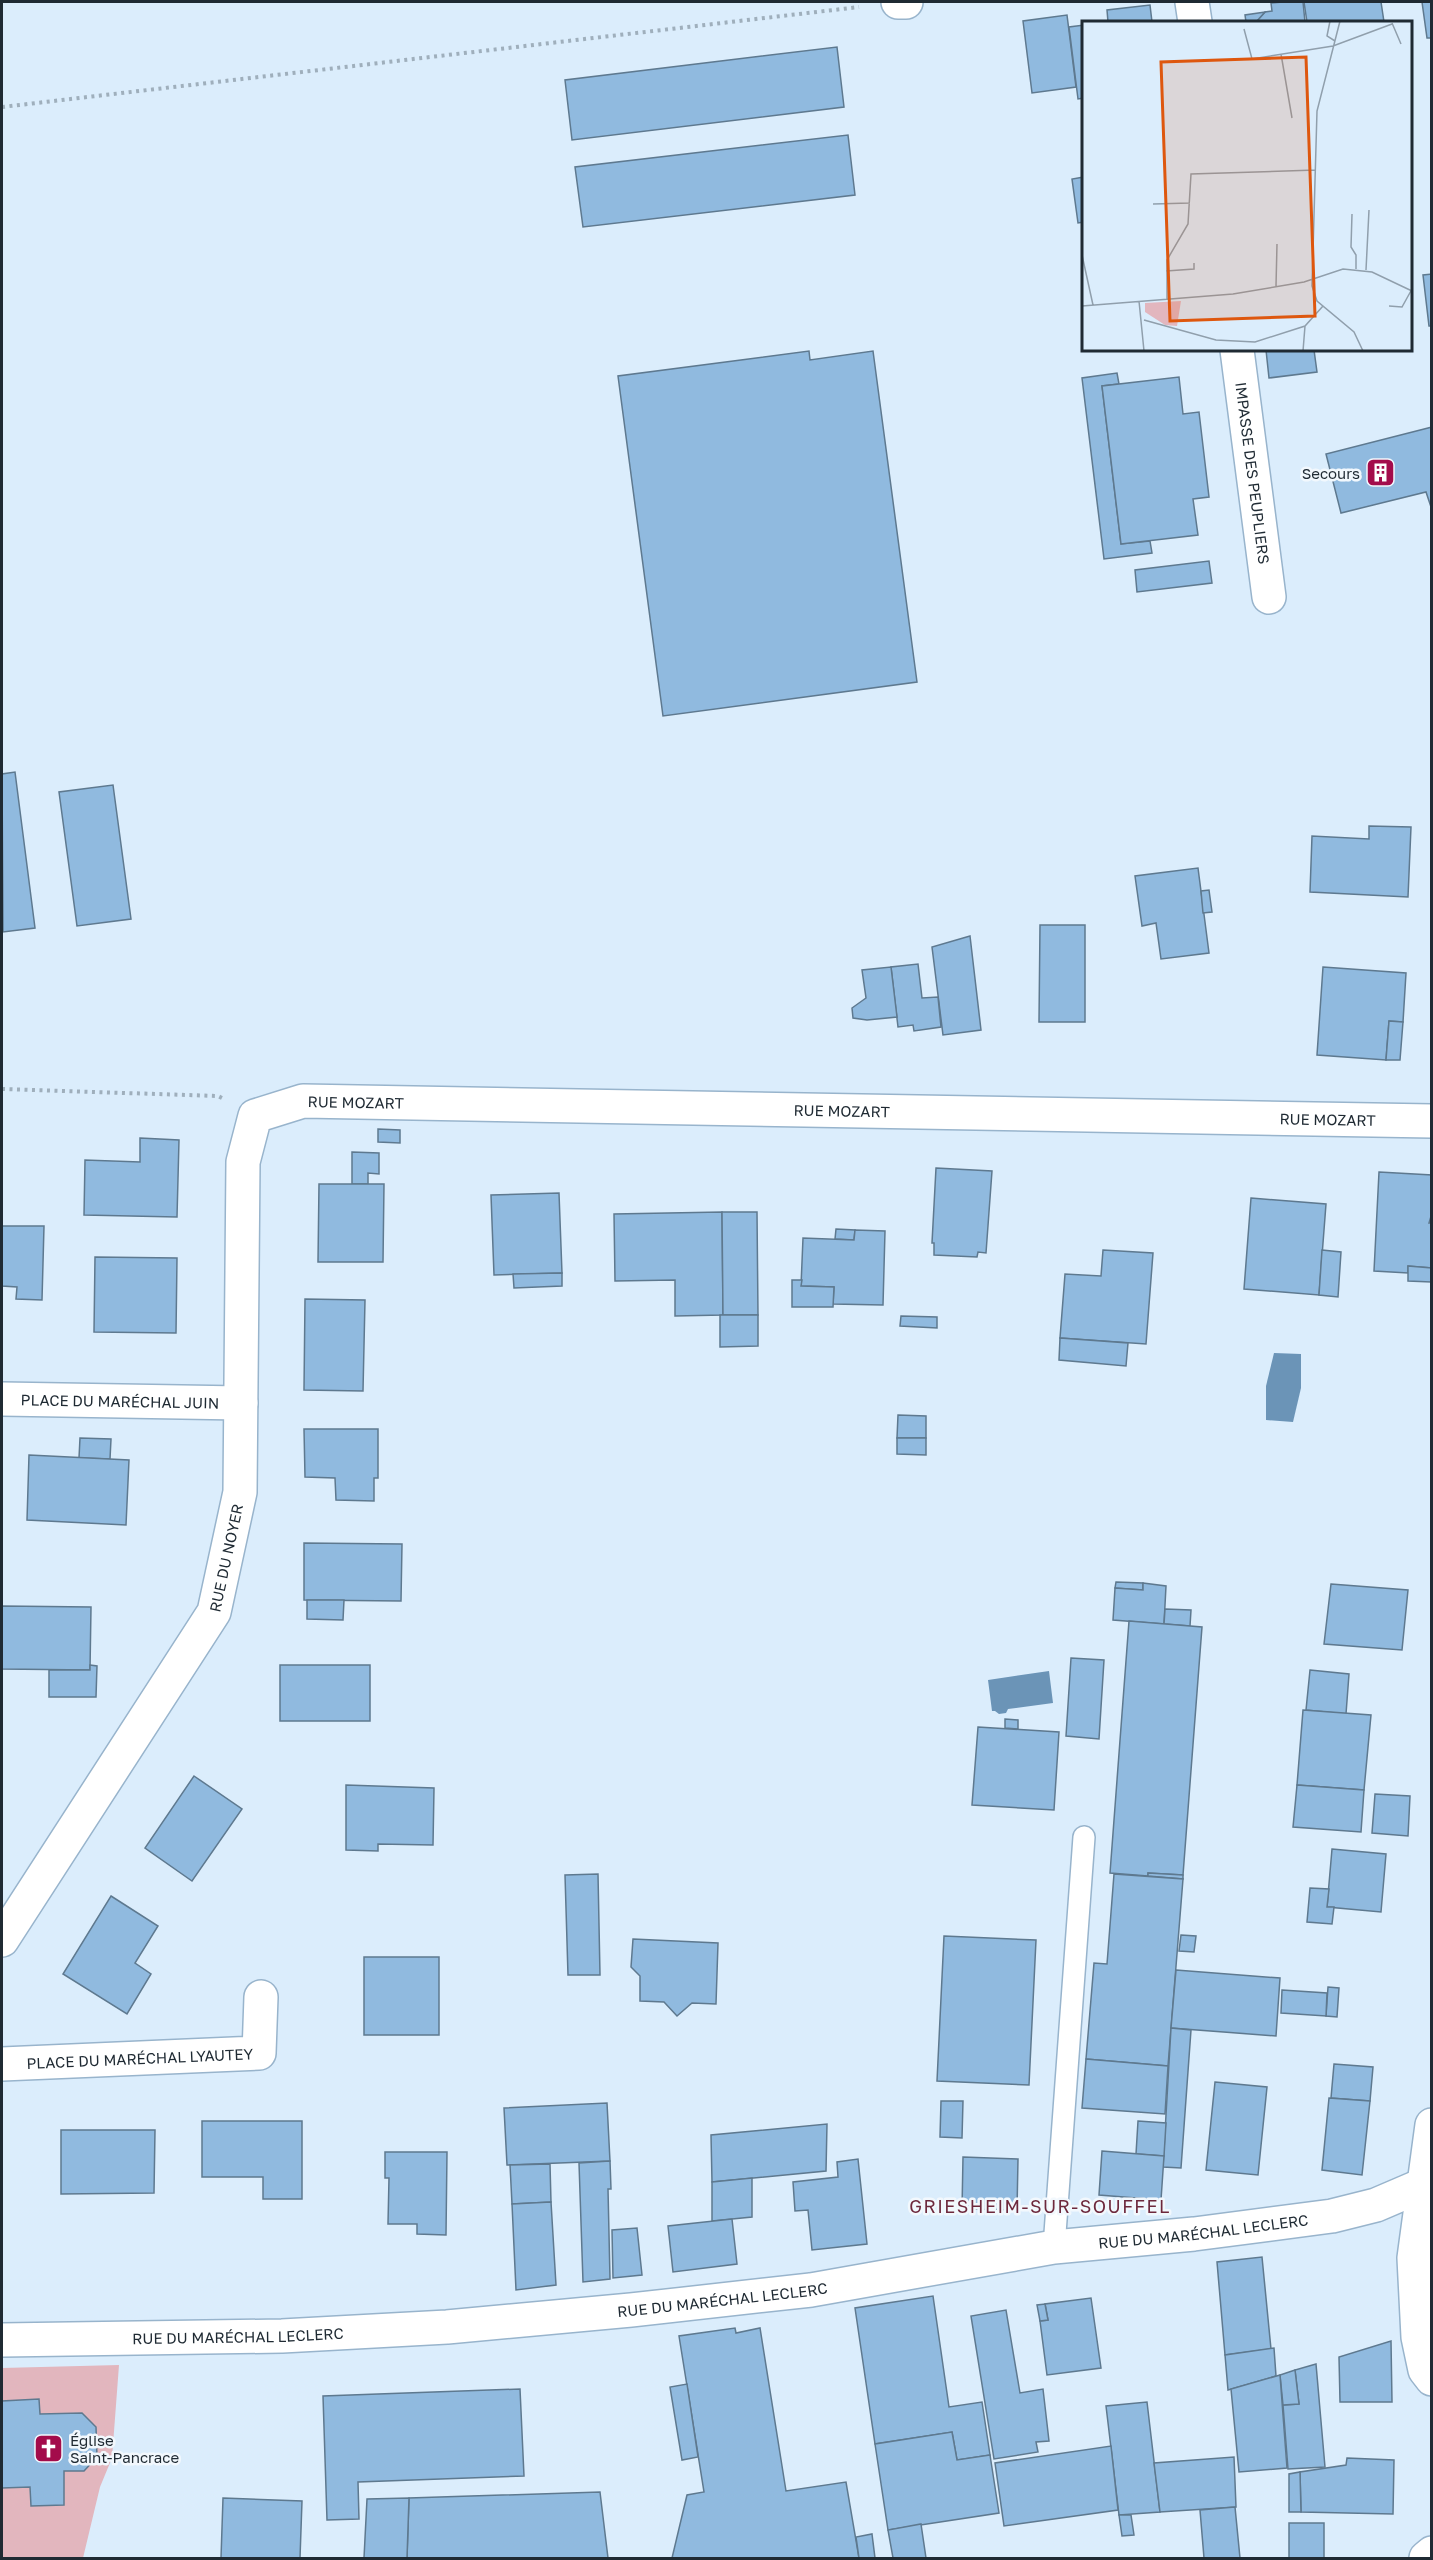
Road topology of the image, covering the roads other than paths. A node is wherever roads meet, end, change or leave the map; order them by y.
1 (1192, 2) edge
2 (1195, 21) edge
3 (1238, 351) edge
4 (1269, 597) dead end
5 (255, 1116) joint
6 (1431, 1121) edge
7 (2, 1399) edge
8 (241, 1403) junction
9 (1084, 1837) dead end
10 (2, 1940) edge
11 (261, 1996) dead end
12 (2, 2064) edge
13 (1431, 2125) edge
14 (1427, 2183) edge
15 (1054, 2247) junction
16 (2, 2340) edge
17 (1431, 2379) edge
18 (1431, 2553) edge
19 (1426, 2559) edge

1 - 2 street
3 - 4 street, IMPASSE DES PEUPLIERS
5 - 6 street, RUE MOZART
5 - 8 street, RUE DU NOYER
7 - 8 street, PLACE DU MARÉCHAL JUIN
8 - 10 street, RUE DU NOYER
9 - 15 lane
11 - 12 street, PLACE DU MARÉCHAL LYAUTEY
13 - 14 street
14 - 15 street, RUE DU MARÉCHAL LECLERC
14 - 17 street
15 - 16 street, RUE DU MARÉCHAL LECLERC
18 - 19 street

